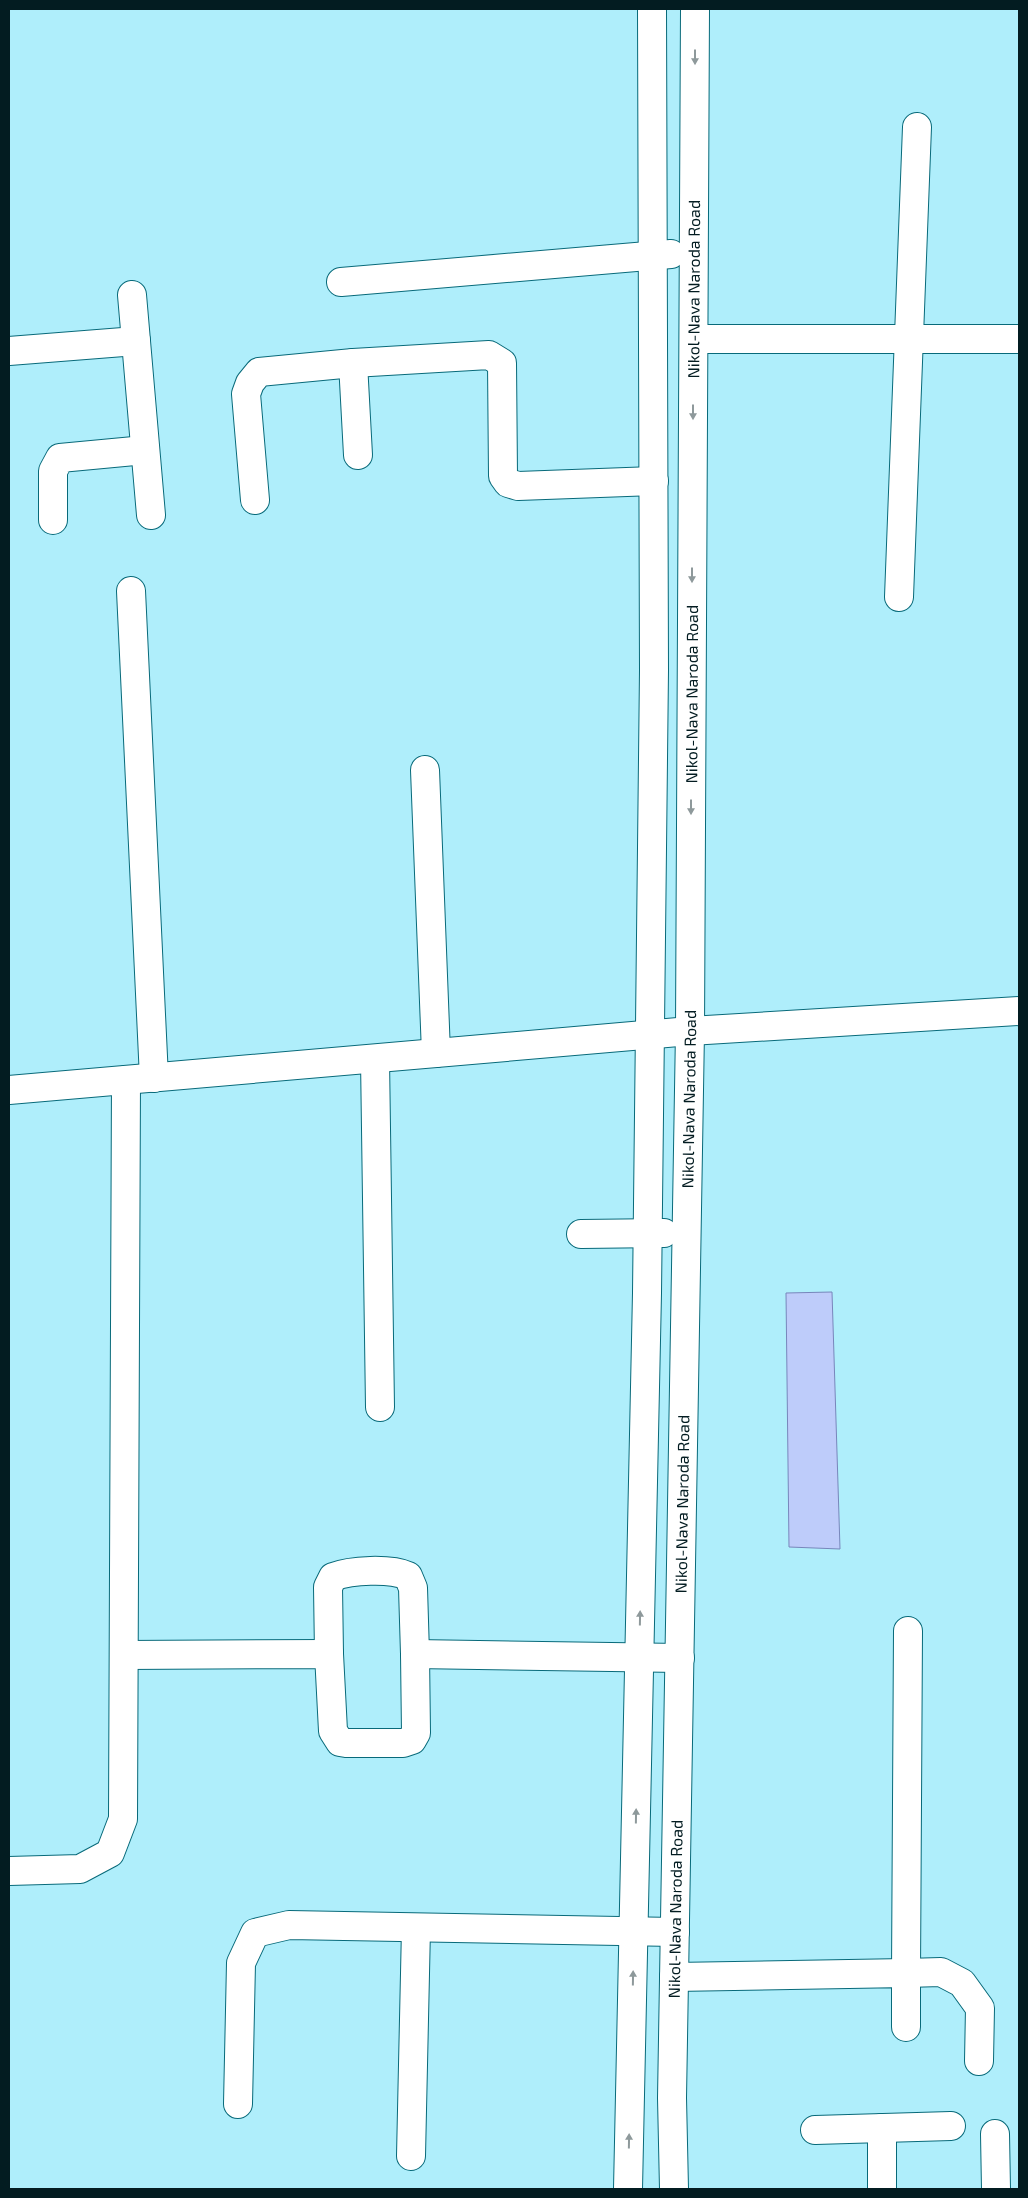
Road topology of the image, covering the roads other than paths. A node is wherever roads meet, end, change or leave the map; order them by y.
1 (652, 9) edge
2 (695, 9) edge
3 (917, 127) dead end
4 (694, 252) junction
5 (653, 255) junction
6 (341, 282) dead end
7 (132, 295) dead end
8 (908, 338) junction
9 (1019, 338) edge
10 (694, 339) junction
11 (136, 341) junction
12 (9, 351) edge
13 (353, 363) junction
14 (145, 450) junction
15 (358, 455) dead end
16 (654, 481) junction
17 (255, 500) dead end
18 (151, 515) dead end
19 (54, 520) dead end
20 (131, 591) dead end
21 (899, 597) dead end
22 (425, 770) dead end
23 (1019, 1012) edge
24 (690, 1032) junction
25 (650, 1035) junction
26 (436, 1053) junction
27 (375, 1059) junction
28 (154, 1078) junction
29 (126, 1080) junction
30 (9, 1090) edge
31 (687, 1232) junction
32 (647, 1233) junction
33 (581, 1234) dead end
34 (380, 1407) dead end
35 (908, 1631) dead end
36 (329, 1654) junction
37 (415, 1654) junction
38 (124, 1655) junction
39 (639, 1658) junction
40 (680, 1658) junction
41 (9, 1871) edge
42 (416, 1928) junction
43 (634, 1932) junction
44 (675, 1932) junction
45 (906, 1973) junction
46 (674, 1977) junction
47 (906, 2027) dead end
48 (979, 2061) dead end
49 (238, 2104) dead end
50 (951, 2126) dead end
51 (882, 2128) junction
52 (814, 2130) dead end
53 (996, 2134) dead end
54 (411, 2156) dead end
55 (628, 2189) edge
56 (674, 2189) edge
57 (882, 2189) edge
58 (996, 2189) edge

1 - 5 street
2 -> 4 street, Nikol-Nava Naroda Road
3 - 8 street
4 - 5 street
4 - 10 street, Nikol-Nava Naroda Road
5 - 6 street
5 - 16 street
7 - 11 street
8 - 9 street
8 - 10 street
8 - 21 street
10 -> 24 street, Nikol-Nava Naroda Road
11 - 12 street
11 - 14 street
13 - 15 street
13 - 16 street
13 - 17 street
14 - 18 street
14 - 19 street
16 - 25 street
20 - 28 street
22 - 26 street
23 - 24 street
24 - 25 street
24 - 31 street, Nikol-Nava Naroda Road
25 - 26 street
25 - 32 street
26 - 27 street
27 - 28 street
27 - 34 street
28 - 29 street
29 - 30 street
29 - 38 street
31 - 32 street
31 - 40 street, Nikol-Nava Naroda Road
32 - 33 street
39 -> 32 street
35 - 45 street
36 - 37 street
36 - 37 street
36 - 38 street
37 - 39 street
38 - 41 street
39 - 40 street
43 -> 39 street
40 - 44 street, Nikol-Nava Naroda Road
42 - 43 street
42 - 49 street
42 - 54 street
43 - 44 street
55 -> 43 street
44 - 46 street, Nikol-Nava Naroda Road
45 - 46 street
45 - 47 street
45 - 48 street
46 - 56 street, Nikol-Nava Naroda Road
50 - 51 street
51 - 52 street
51 - 57 street
53 - 58 street

